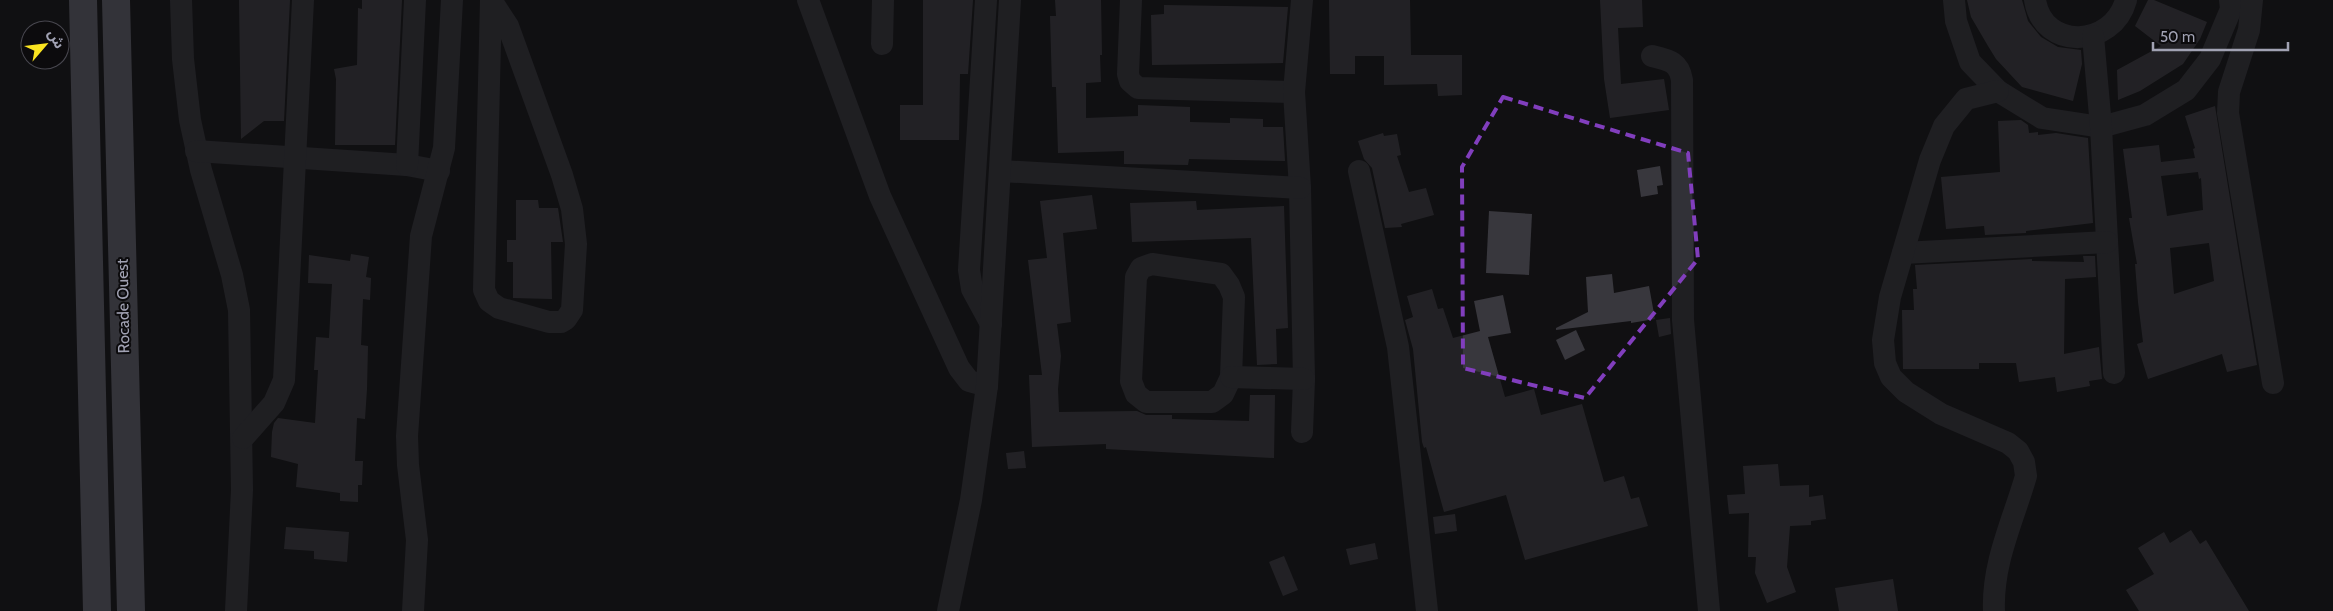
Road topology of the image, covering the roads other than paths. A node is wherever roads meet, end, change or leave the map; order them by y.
1 (83, 0) edge
2 (116, 0) edge
3 (180, 0) edge
4 (304, 0) edge
5 (415, 0) edge
6 (452, 0) edge
7 (491, 0) edge
8 (808, 0) edge
9 (883, 0) edge
10 (986, 0) edge
11 (1010, 0) edge
12 (1131, 0) edge
13 (1302, 0) edge
14 (1954, 0) edge
15 (2035, 0) edge
16 (2126, 0) edge
17 (2230, 0) edge
18 (2252, 0) edge
19 (2093, 36) junction
20 (882, 44) dead end
21 (1652, 56) dead end
22 (2210, 59) junction
23 (1998, 91) junction
24 (1294, 92) junction
25 (2229, 92) junction
26 (2100, 127) junction
27 (196, 151) junction
28 (295, 156) junction
29 (407, 165) junction
30 (439, 170) junction
31 (1001, 171) junction
32 (1359, 171) dead end
33 (1300, 188) junction
34 (2107, 242) junction
35 (1902, 253) junction
36 (991, 324) junction
37 (2114, 373) dead end
38 (1231, 377) junction
39 (1304, 379) junction
40 (2273, 383) dead end
41 (987, 386) junction
42 (1302, 432) dead end
43 (243, 438) junction
44 (97, 611) edge
45 (131, 611) edge
46 (236, 611) edge
47 (413, 611) edge
48 (948, 611) edge
49 (1427, 611) edge
50 (1709, 611) edge
51 (1994, 611) edge

1 - 44 highway, Rocade Ouest
2 - 45 highway, Rocade Ouest
3 - 27 street
4 - 28 street
5 - 29 street
6 - 30 street
7 - 7 street
8 - 41 street
9 - 20 street
10 - 36 street
11 - 31 street
12 - 24 street
13 - 24 street
14 - 23 street
15 - 19 street
16 - 19 street
17 - 22 street
18 - 25 street
19 - 26 street
21 - 50 street
22 - 25 street
22 - 26 street
23 - 26 street
23 - 35 street
24 - 33 street
25 - 40 street
26 - 34 street
27 - 28 street
27 - 43 street
28 - 29 street
28 - 43 street
29 - 30 street
30 - 47 street
31 - 33 street
31 - 36 street
32 - 49 street
33 - 39 street
34 - 35 street
34 - 37 street
35 - 51 street
36 - 41 street
38 - 38 street
38 - 39 street
39 - 42 street
41 - 48 street
43 - 46 street

